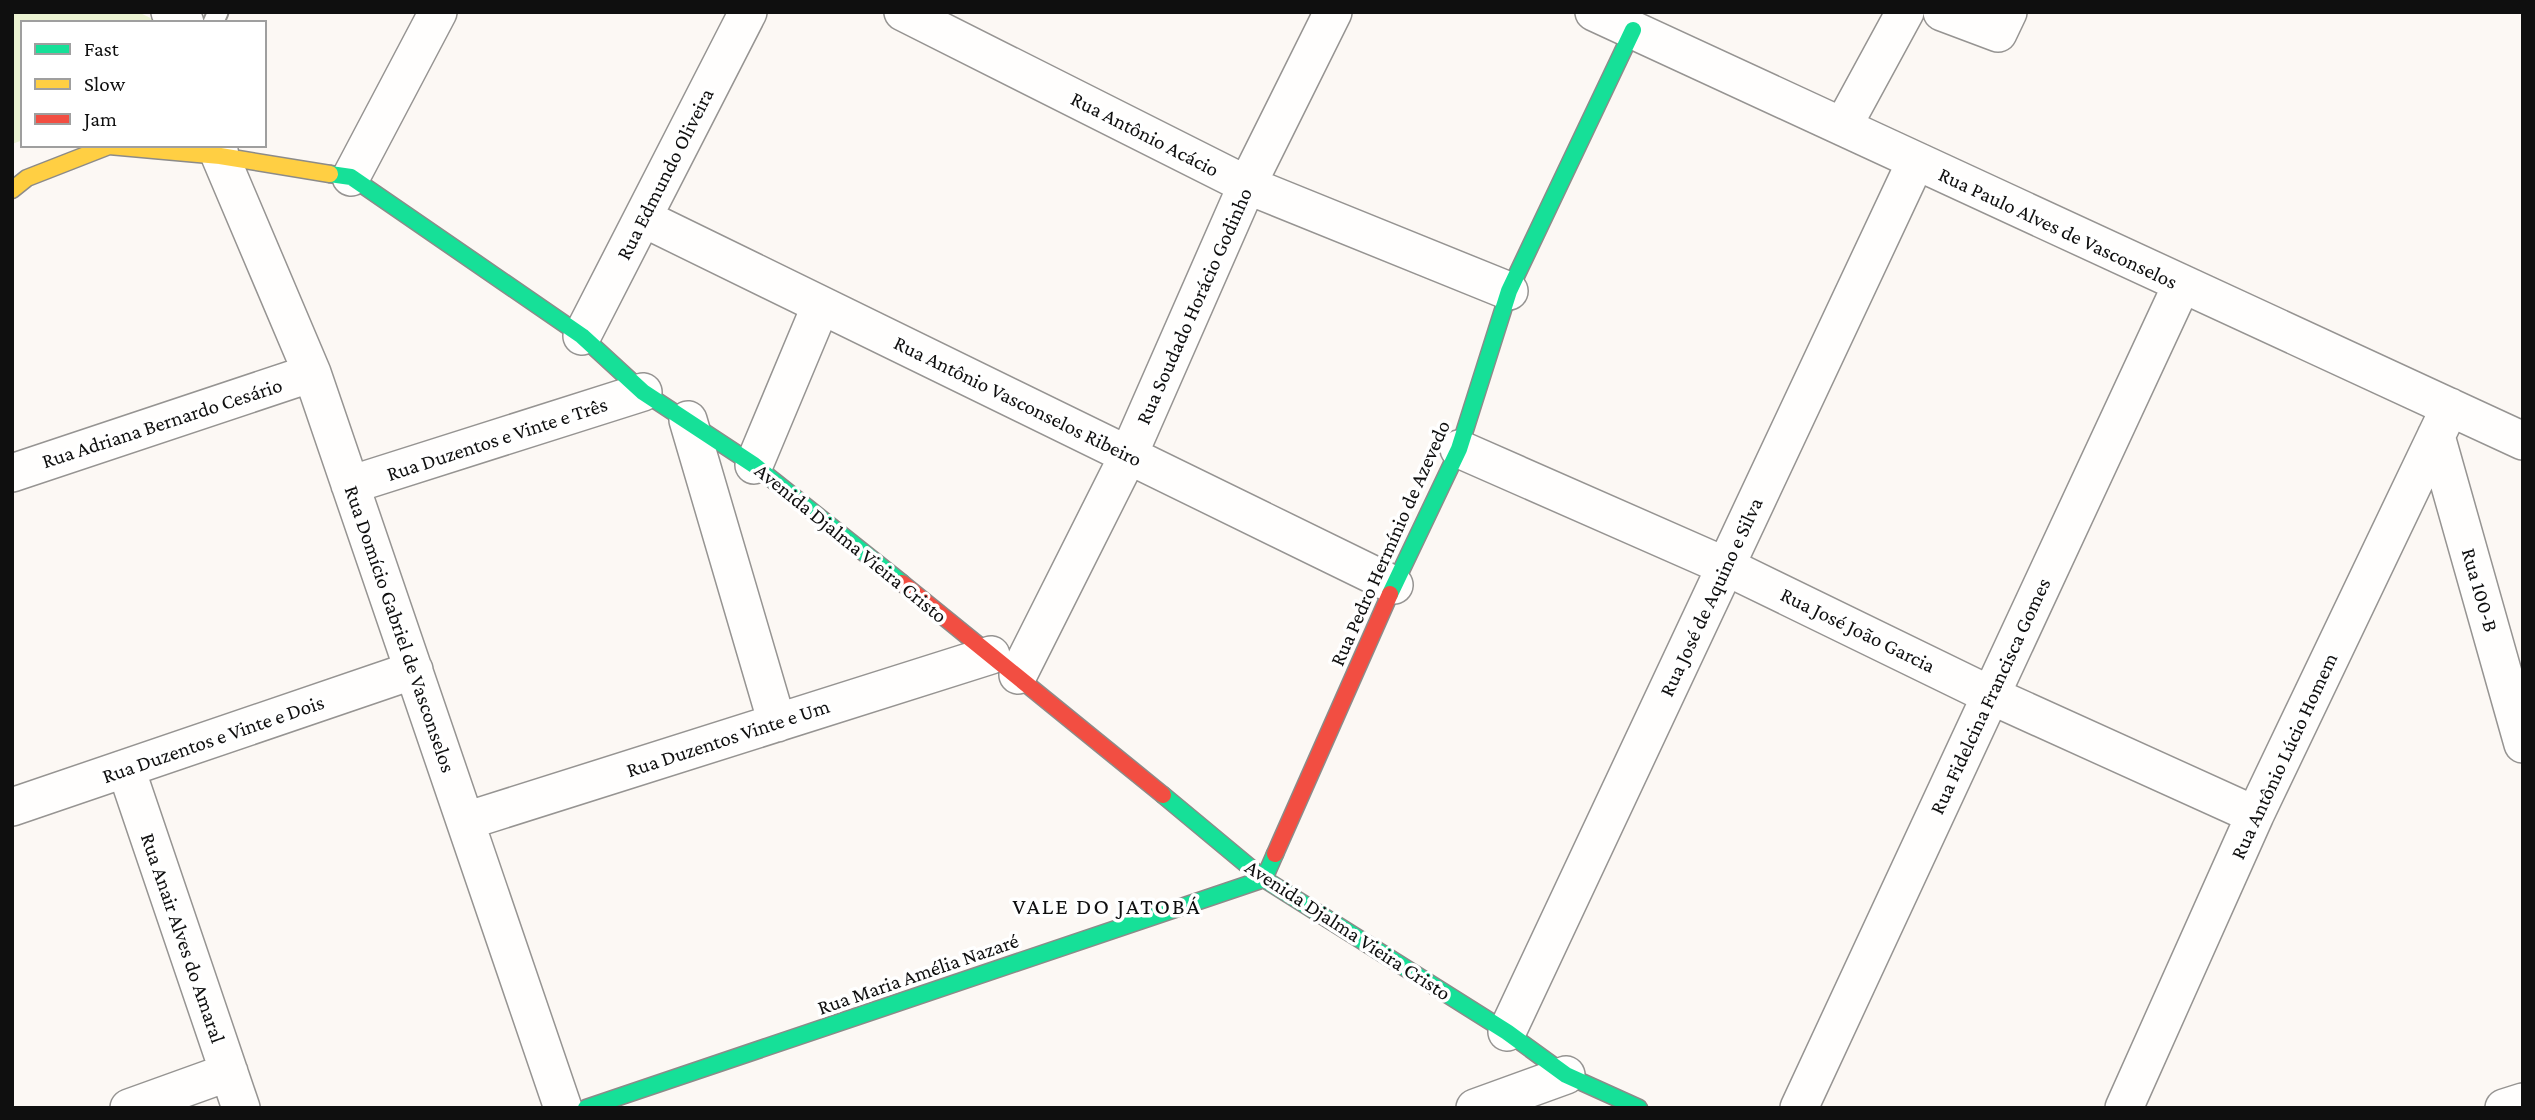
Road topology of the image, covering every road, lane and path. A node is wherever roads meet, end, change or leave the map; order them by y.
1 (170, 12) edge
2 (438, 12) edge
3 (748, 12) edge
4 (903, 12) edge
5 (1333, 12) edge
6 (1594, 12) edge
7 (1905, 12) edge
8 (1942, 12) edge
9 (184, 21) edge
10 (2003, 23) edge
11 (1633, 30) junction
12 (1843, 126) junction
13 (107, 147) edge
14 (132, 147) edge
15 (219, 151) edge
16 (1915, 163) junction
17 (351, 177) junction
18 (1247, 185) junction
19 (12, 190) edge
20 (643, 218) junction
21 (2182, 284) junction
22 (1509, 290) junction
23 (821, 305) junction
24 (582, 336) junction
25 (312, 373) junction
26 (643, 392) junction
27 (688, 420) junction
28 (2443, 421) junction
29 (2523, 441) edge
30 (1459, 449) junction
31 (1128, 456) junction
32 (754, 465) junction
33 (12, 473) edge
34 (350, 485) junction
35 (1725, 566) junction
36 (1394, 584) junction
37 (1004, 665) junction
38 (414, 670) junction
39 (1990, 695) junction
40 (777, 723) junction
41 (2523, 744) edge
42 (126, 769) junction
43 (12, 807) edge
44 (2255, 815) junction
45 (466, 821) junction
46 (1264, 879) junction
47 (1507, 1032) junction
48 (229, 1072) junction
49 (1583, 1089) edge
50 (2523, 1102) edge
51 (130, 1108) edge
52 (241, 1108) edge
53 (563, 1108) edge
54 (586, 1108) edge
55 (1475, 1108) edge
56 (1639, 1108) edge
57 (1799, 1108) edge
58 (2124, 1108) edge
59 (2504, 1108) edge

1 - 9 street
2 - 17 street
3 - 20 street, Rua Edmundo Oliveira
4 - 18 street, Rua Antônio Acácio
5 - 18 street, Rua Soudado Horácio Godinho
6 - 11 street, Rua Paulo Alves de Vasconselos
7 - 12 street
8 - 10 street
11 - 12 street, Rua Paulo Alves de Vasconselos
11 - 22 street, Rua Pedro Hermínio de Azevedo
12 - 16 street, Rua Paulo Alves de Vasconselos
13 - 19 street, Avenida Djalma Vieira Cristo
14 - 15 street, Avenida Djalma Vieira Cristo
15 - 17 street, Avenida Djalma Vieira Cristo
15 - 25 street, Rua Domício Gabriel de Vasconselos
16 - 21 street, Rua Paulo Alves de Vasconselos
16 - 35 street, Rua José de Aquino e Silva
17 - 24 street, Avenida Djalma Vieira Cristo
18 - 22 street, Rua Antônio Acácio
18 - 31 street, Rua Soudado Horácio Godinho
20 - 23 street, Rua Antônio Vasconselos Ribeiro
20 - 24 street, Rua Edmundo Oliveira
21 - 28 street, Rua Paulo Alves de Vasconselos
21 - 39 street, Rua Fidelcina Francisca Gomes
22 - 30 street, Rua Pedro Hermínio de Azevedo
23 - 31 street, Rua Antônio Vasconselos Ribeiro
23 - 32 street
24 - 26 street, Avenida Djalma Vieira Cristo
25 - 33 street, Rua Adriana Bernardo Cesário
25 - 34 street, Rua Domício Gabriel de Vasconselos
26 - 27 street, Avenida Djalma Vieira Cristo
26 - 34 street, Rua Duzentos e Vinte e Três
27 - 32 street, Avenida Djalma Vieira Cristo
27 - 40 street
28 - 29 street, Rua Paulo Alves de Vasconselos
28 - 41 street, Rua 100-B
28 - 44 street, Rua Antônio Lúcio Homem
30 - 35 street, Rua José João Garcia
30 - 36 street, Rua Pedro Hermínio de Azevedo
31 - 36 street, Rua Antônio Vasconselos Ribeiro
31 - 37 street, Rua Soudado Horácio Godinho
32 - 37 street, Avenida Djalma Vieira Cristo
34 - 38 street, Rua Domício Gabriel de Vasconselos
35 - 39 street, Rua José João Garcia
35 - 47 street, Rua José de Aquino e Silva
36 - 46 street, Rua Pedro Hermínio de Azevedo
37 - 40 street, Rua Duzentos Vinte e Um
37 - 46 street, Avenida Djalma Vieira Cristo
38 - 42 street, Rua Duzentos e Vinte e Dois
38 - 45 street, Rua Domício Gabriel de Vasconselos
39 - 44 street, Rua José João Garcia
39 - 57 street, Rua Fidelcina Francisca Gomes
40 - 45 street, Rua Duzentos Vinte e Um
42 - 43 street, Rua Duzentos e Vinte e Dois
42 - 48 street, Rua Anair Alves do Amaral
44 - 58 street, Rua Antônio Lúcio Homem
45 - 53 street, Rua Domício Gabriel de Vasconselos
46 - 47 street, Avenida Djalma Vieira Cristo
46 - 54 street, Rua Maria Amélia Nazaré
47 - 49 street, Avenida Djalma Vieira Cristo
48 - 51 street
48 - 52 street, Rua Anair Alves do Amaral
49 - 55 street
49 - 56 street, Avenida Djalma Vieira Cristo
50 - 59 street

